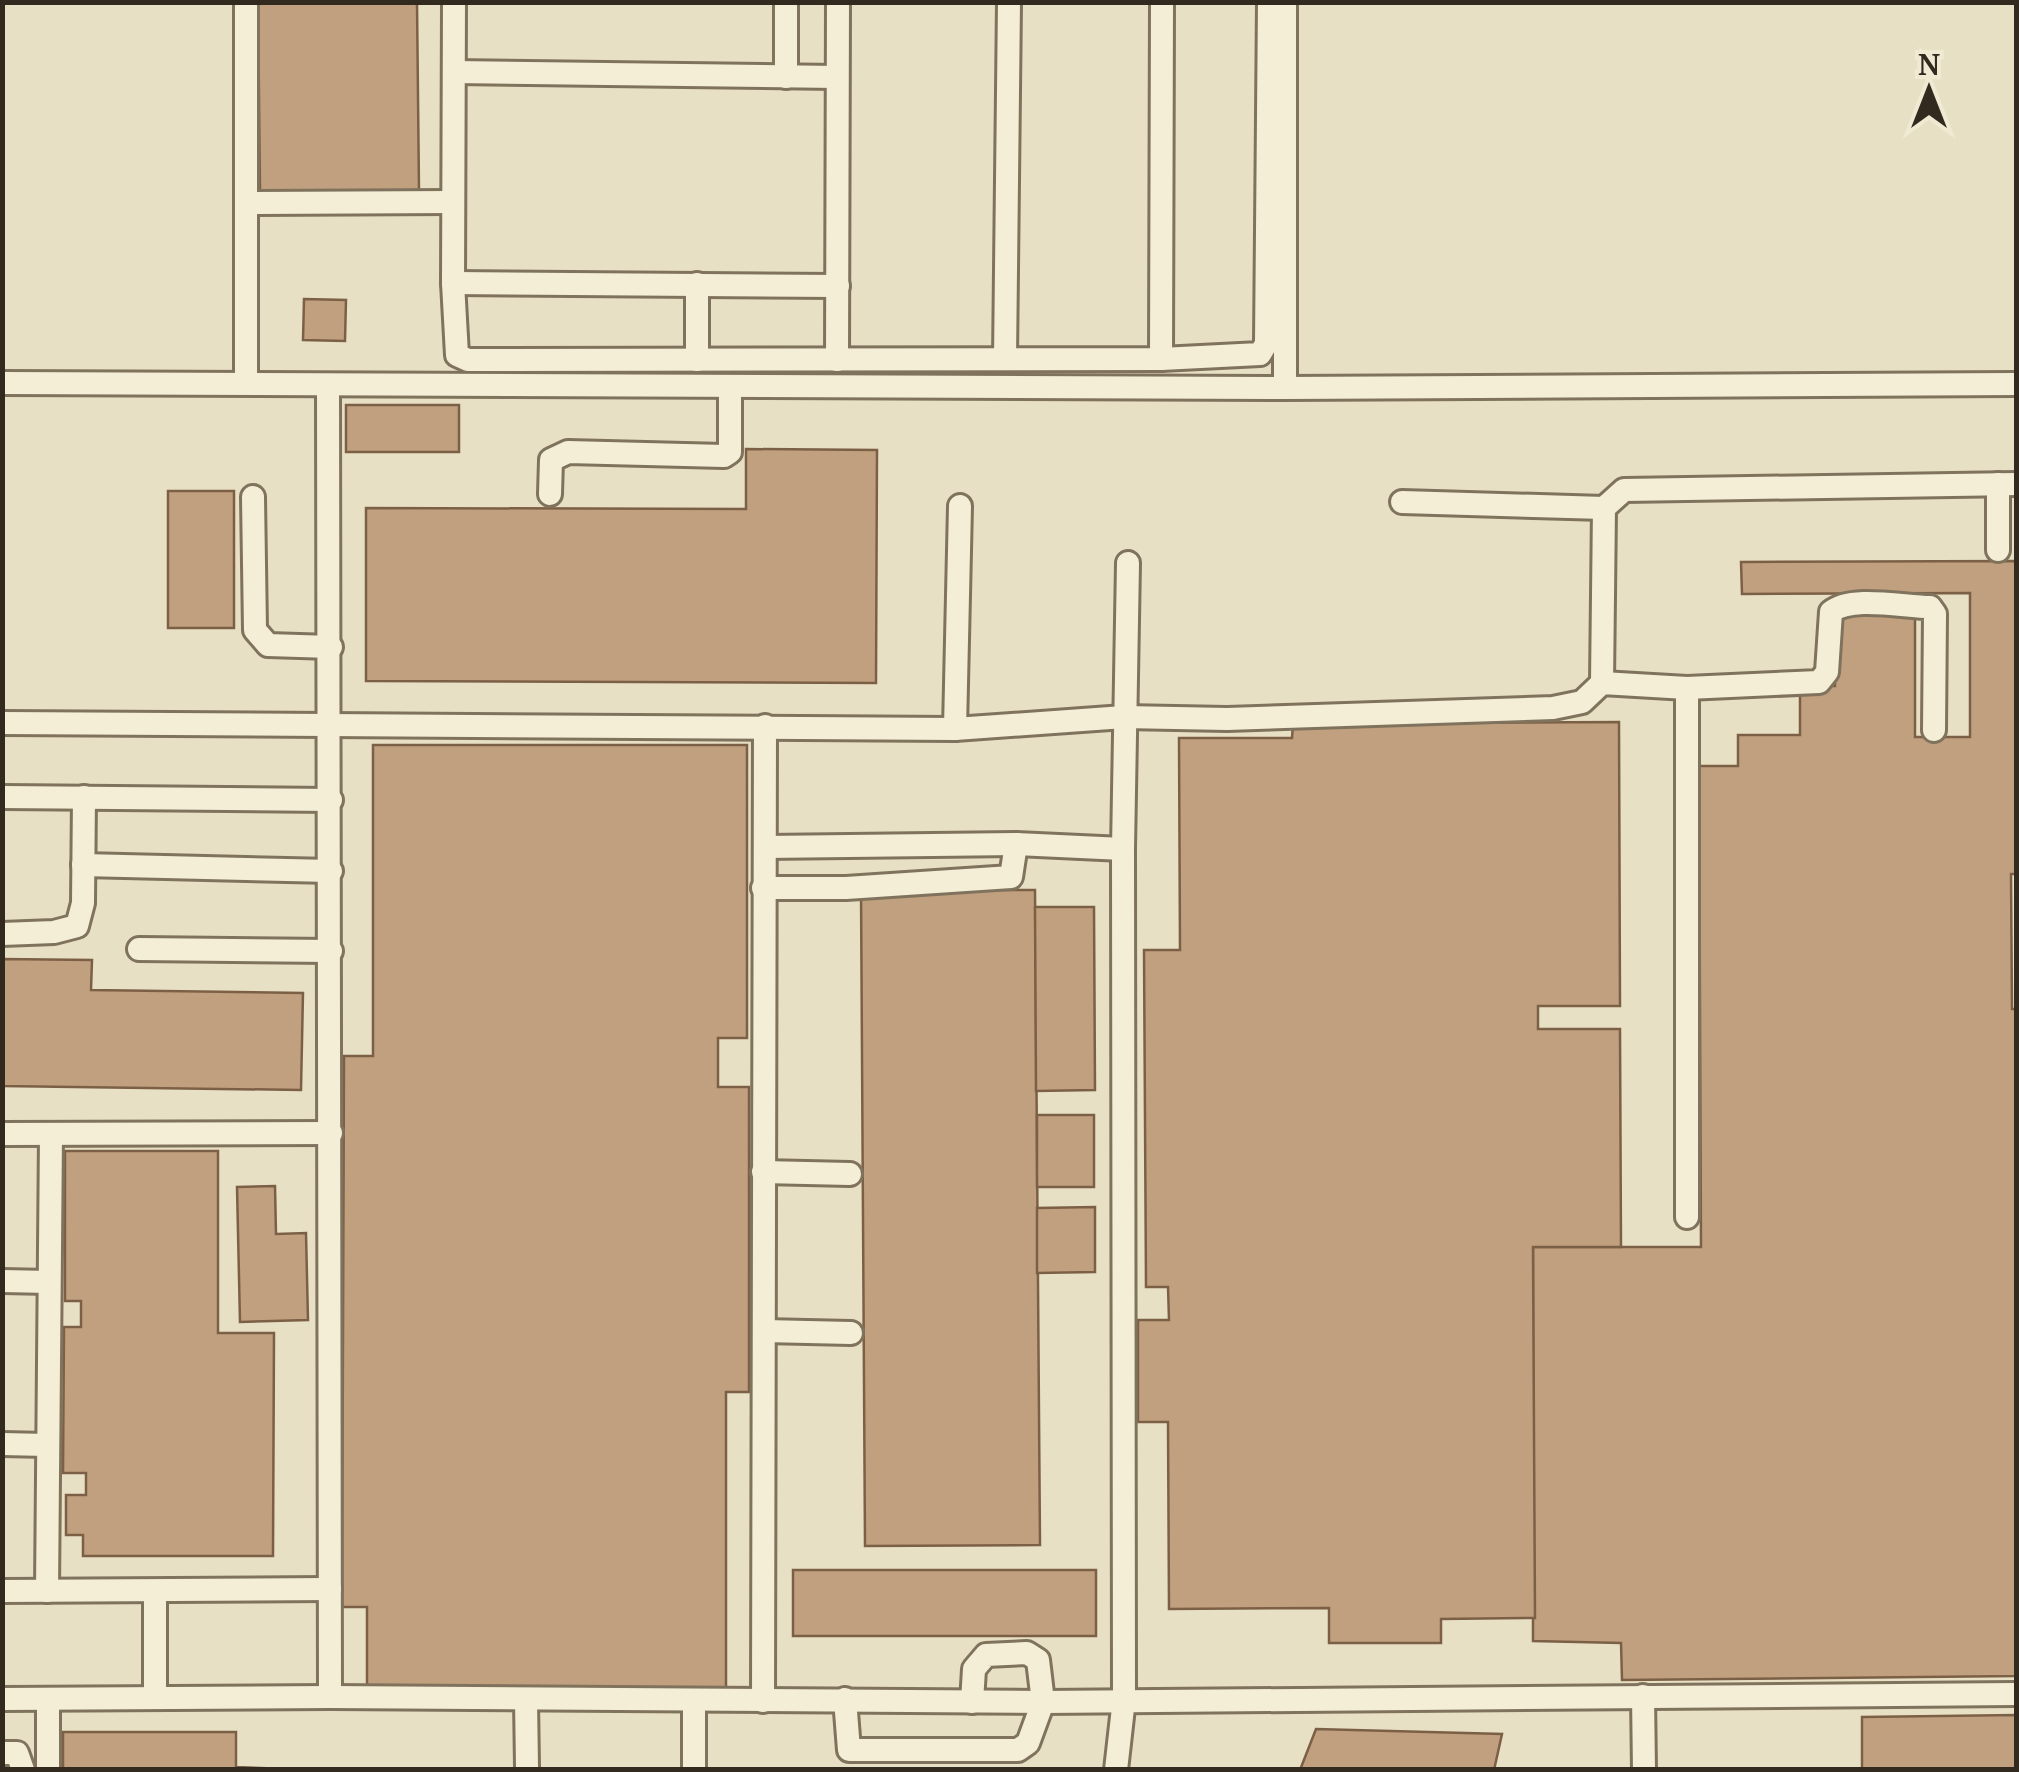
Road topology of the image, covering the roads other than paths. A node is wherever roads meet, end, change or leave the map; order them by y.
1 (246, 2) edge
2 (454, 2) edge
3 (786, 2) edge
4 (838, 2) edge
5 (1009, 2) edge
6 (1162, 2) edge
7 (1268, 2) edge
8 (1285, 2) edge
9 (454, 72) junction
10 (786, 77) junction
11 (837, 77) junction
12 (453, 202) junction
13 (246, 203) junction
14 (452, 284) junction
15 (697, 284) junction
16 (838, 286) junction
17 (1005, 359) junction
18 (1161, 359) junction
19 (697, 360) junction
20 (837, 360) junction
21 (2, 383) edge
22 (246, 383) junction
23 (2016, 384) edge
24 (328, 386) junction
25 (730, 387) junction
26 (1285, 388) junction
27 (2007, 484) edge
28 (550, 494) dead end
29 (252, 497) dead end
30 (1402, 502) dead end
31 (960, 506) dead end
32 (1604, 508) junction
33 (1998, 550) dead end
34 (1128, 563) dead end
35 (331, 647) junction
36 (1602, 683) junction
37 (1687, 688) junction
38 (1124, 716) junction
39 (2, 723) edge
40 (764, 726) junction
41 (332, 727) junction
42 (955, 729) junction
43 (1934, 730) dead end
44 (2, 797) edge
45 (84, 797) junction
46 (331, 800) junction
47 (1016, 844) junction
48 (764, 847) junction
49 (1123, 850) junction
50 (83, 865) junction
51 (331, 871) junction
52 (763, 888) junction
53 (2, 934) edge
54 (139, 949) dead end
55 (331, 951) junction
56 (330, 1133) junction
57 (2, 1134) edge
58 (51, 1134) junction
59 (763, 1172) junction
60 (850, 1174) dead end
61 (1687, 1216) dead end
62 (2, 1282) edge
63 (50, 1282) junction
64 (764, 1331) junction
65 (851, 1333) dead end
66 (2, 1444) edge
67 (47, 1445) junction
68 (330, 1589) junction
69 (2, 1590) edge
70 (155, 1590) junction
71 (46, 1591) junction
72 (2016, 1694) edge
73 (1644, 1696) junction
74 (330, 1697) junction
75 (155, 1698) junction
76 (48, 1699) junction
77 (845, 1699) junction
78 (1124, 1699) junction
79 (2, 1700) edge
80 (526, 1700) junction
81 (763, 1701) junction
82 (694, 1702) junction
83 (972, 1702) junction
84 (1043, 1702) junction
85 (2, 1753) edge
86 (527, 1767) dead end
87 (22, 1770) edge
88 (48, 1770) edge
89 (694, 1770) edge
90 (1116, 1770) edge
91 (1644, 1770) edge

1 - 13 lane
2 - 9 lane
3 - 10 lane
4 - 11 lane
5 - 17 lane
6 - 18 lane
7 - 18 lane
8 - 26 lane
9 - 10 lane
9 - 12 lane
10 - 11 lane
11 - 16 lane
12 - 13 lane
12 - 14 lane
13 - 22 lane
14 - 15 lane
14 - 19 lane
15 - 16 lane
15 - 19 lane
16 - 20 lane
17 - 18 lane
17 - 20 lane
19 - 20 lane
21 - 22 lane
22 - 24 lane
23 - 26 lane
24 - 25 lane
24 - 35 lane
25 - 26 lane
25 - 28 lane
27 - 32 lane
27 - 33 lane
29 - 35 lane
30 - 32 lane
31 - 42 lane
32 - 36 lane
34 - 38 lane
35 - 41 lane
36 - 37 lane
36 - 38 lane
37 - 43 lane
37 - 61 lane
38 - 42 lane
38 - 49 lane
39 - 41 lane
40 - 41 lane
40 - 42 lane
40 - 48 lane
41 - 46 lane
44 - 45 lane
45 - 46 lane
45 - 50 lane
46 - 51 lane
47 - 48 lane
47 - 49 lane
47 - 52 lane
48 - 52 lane
49 - 78 lane
50 - 51 lane
50 - 53 lane
51 - 55 lane
52 - 59 lane
54 - 55 lane
55 - 56 lane
56 - 58 lane
56 - 68 lane
57 - 58 lane
58 - 63 lane
59 - 60 lane
59 - 64 lane
62 - 63 lane
63 - 67 lane
64 - 65 lane
64 - 81 lane
66 - 67 lane
67 - 71 lane
68 - 70 lane
68 - 74 lane
69 - 71 lane
70 - 71 lane
70 - 75 lane
72 - 73 lane
73 - 78 lane
73 - 91 lane
74 - 75 lane
74 - 80 lane
75 - 76 lane
76 - 79 lane
76 - 88 lane
77 - 81 lane
77 - 83 lane
77 - 84 lane
78 - 84 lane
78 - 90 lane
80 - 82 lane
80 - 86 lane
81 - 82 lane
82 - 89 lane
83 - 84 lane
83 - 84 lane
85 - 87 lane

